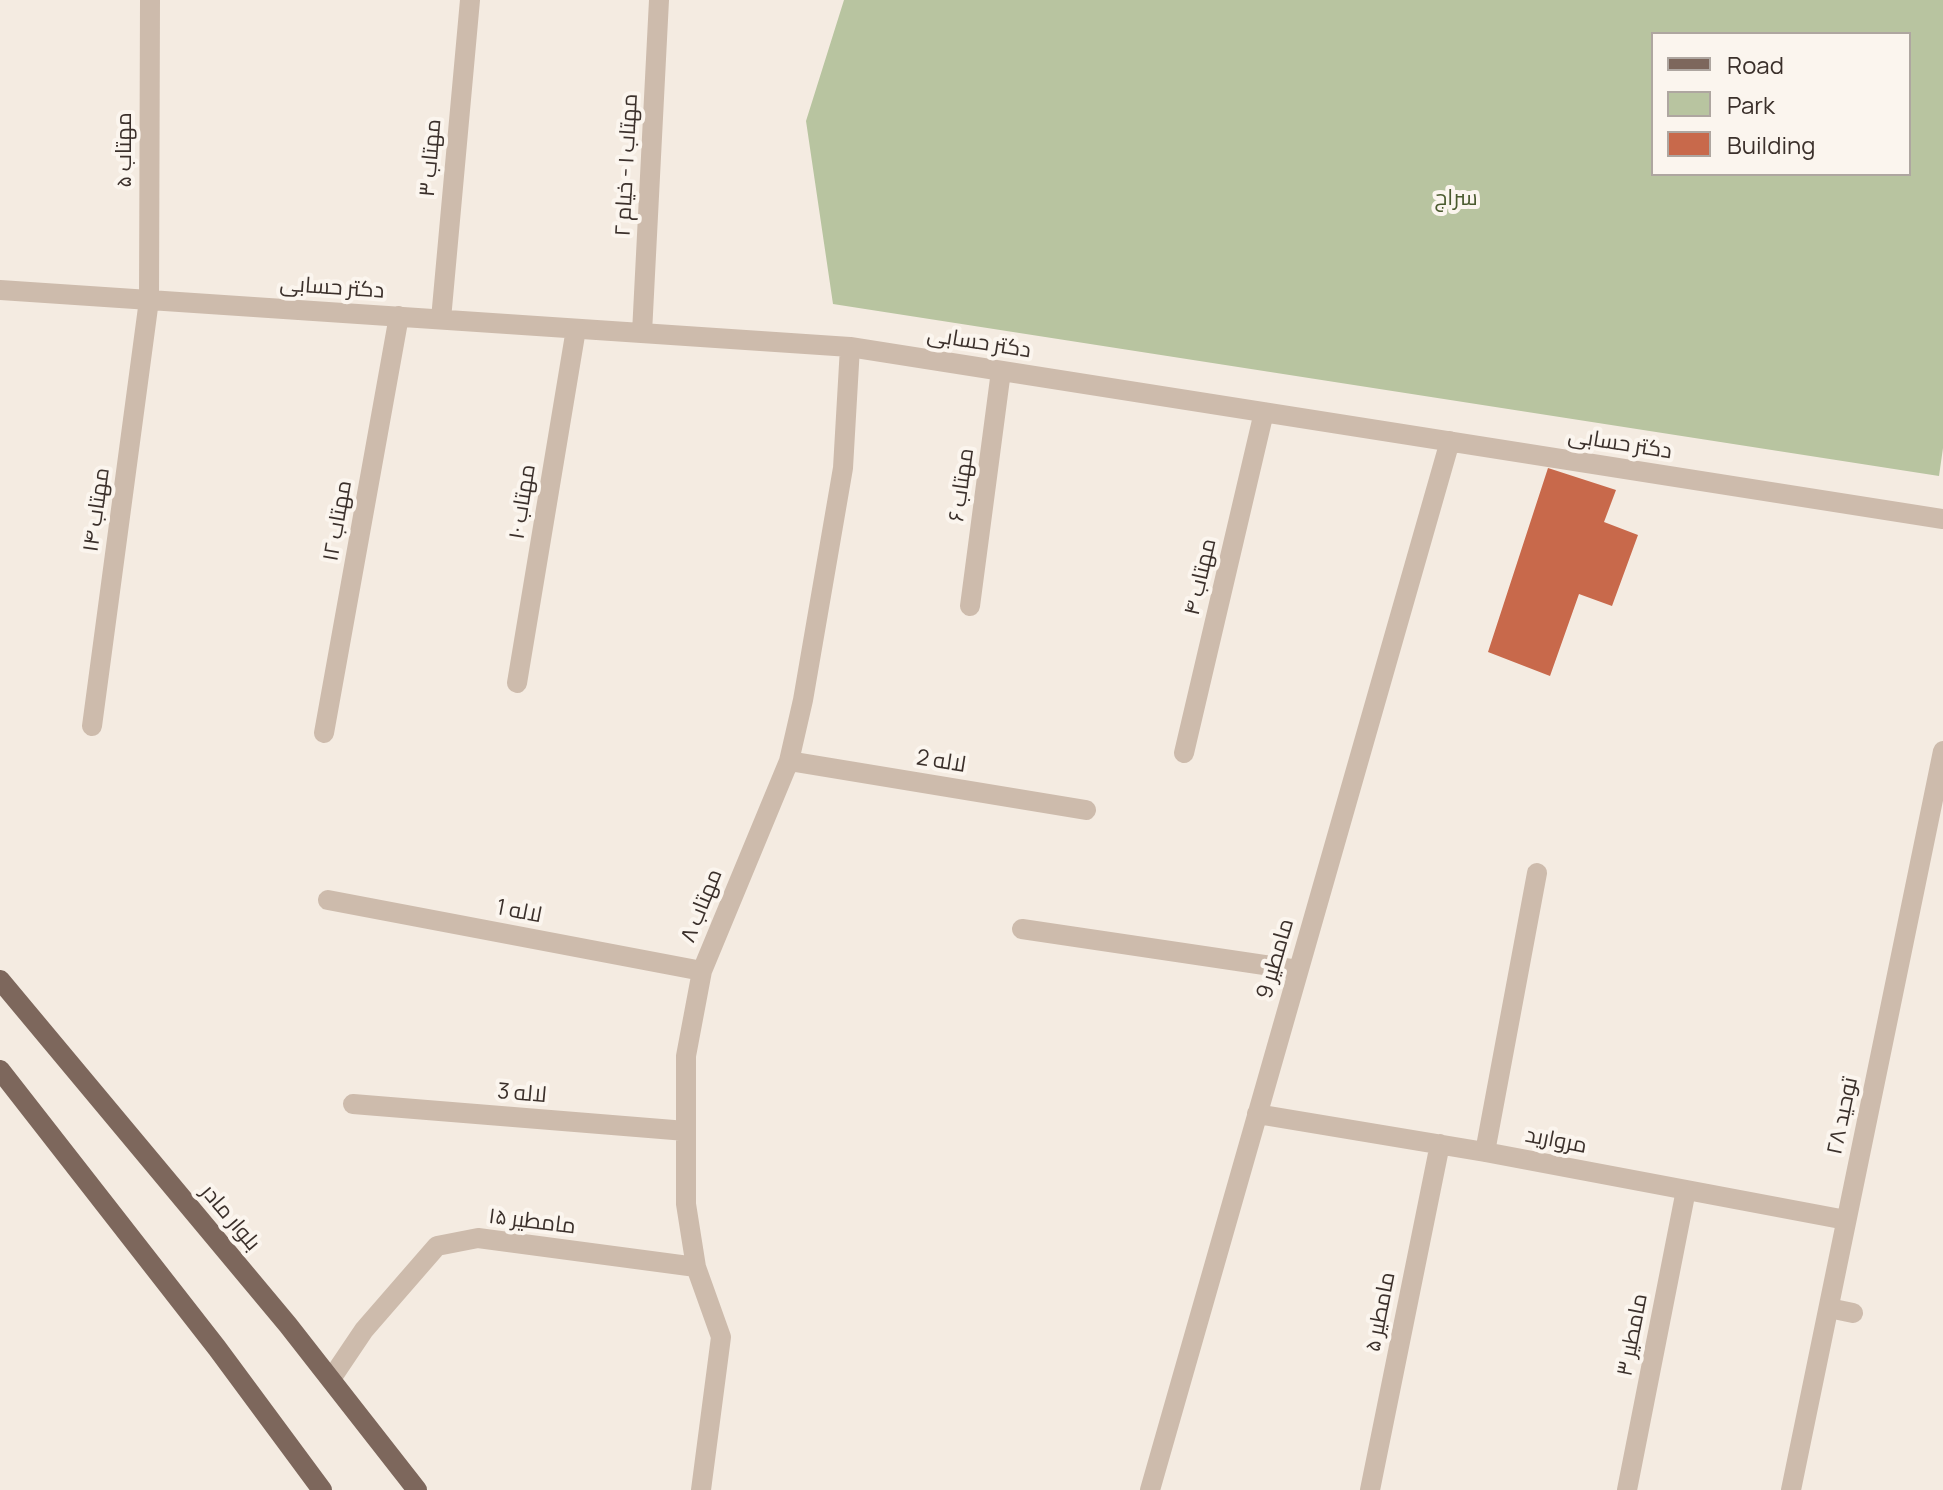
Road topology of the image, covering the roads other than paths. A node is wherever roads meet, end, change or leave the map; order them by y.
1 (150, 0) edge
2 (470, 0) edge
3 (659, 0) edge
4 (0, 290) edge
5 (149, 300) junction
6 (399, 316) junction
7 (441, 319) junction
8 (576, 329) junction
9 (642, 333) junction
10 (850, 347) junction
11 (1001, 371) junction
12 (1264, 412) junction
13 (1450, 441) junction
14 (1943, 519) edge
15 (970, 606) dead end
16 (517, 683) dead end
17 (92, 726) dead end
18 (324, 733) dead end
19 (1943, 751) edge
20 (1184, 753) dead end
21 (789, 761) junction
22 (1086, 810) dead end
23 (1537, 873) dead end
24 (328, 900) dead end
25 (1022, 929) dead end
26 (1298, 970) junction
27 (702, 971) junction
28 (0, 980) edge
29 (0, 1070) edge
30 (353, 1104) dead end
31 (1257, 1114) junction
32 (686, 1131) junction
33 (1440, 1144) junction
34 (1485, 1152) junction
35 (1686, 1190) junction
36 (1846, 1220) junction
37 (696, 1267) junction
38 (1829, 1308) junction
39 (1853, 1313) dead end
40 (331, 1379) junction
41 (322, 1490) edge
42 (417, 1490) edge
43 (701, 1490) edge
44 (1150, 1490) edge
45 (1370, 1490) edge
46 (1627, 1490) edge
47 (1791, 1490) edge

1 - 5 street, مهتاب ۵
2 - 7 street, مهتاب ۳
3 - 9 street, مهتاب ۱ - خیام ۲
4 - 5 street, دکتر حسابی
5 - 6 street, دکتر حسابی
5 - 17 street, مهتاب ۱۴
6 - 7 street, دکتر حسابی
6 - 18 street, مهتاب ۱۲
7 - 8 street, دکتر حسابی
8 - 9 street, دکتر حسابی
8 - 16 street, مهتاب ۱۰
9 - 10 street, دکتر حسابی
10 - 11 street, دکتر حسابی
10 - 21 street, مهتاب ۸
11 - 12 street, دکتر حسابی
11 - 15 street, مهتاب ۶
12 - 13 street, دکتر حسابی
12 - 20 street, مهتاب ۴
13 - 14 street, دکتر حسابی
13 - 26 street, مامطیر 9
19 - 36 street, توحید ۲۸
21 - 22 street, لاله 2
21 - 27 street, مهتاب ۸
23 - 34 street
24 - 27 street, لاله 1
25 - 26 street
26 - 31 street, مامطیر 9
27 - 32 street, مهتاب ۸
28 - 40 main road, بلوار مادر
29 - 41 main road
30 - 32 street, لاله 3
31 - 33 street, مروارید
31 - 44 street, مامطیر 9
32 - 37 street, مهتاب ۸
33 - 34 street, مروارید
33 - 45 street, مامطیر ۵
34 - 35 street, مروارید
35 - 36 street, مروارید
35 - 46 street, مامطیر ۳
36 - 38 street, توحید ۲۸
37 - 40 street, مامطیر ۱۵
37 - 43 street, مهتاب ۸
38 - 39 street
38 - 47 street, توحید ۲۸
40 - 42 main road, بلوار مادر

